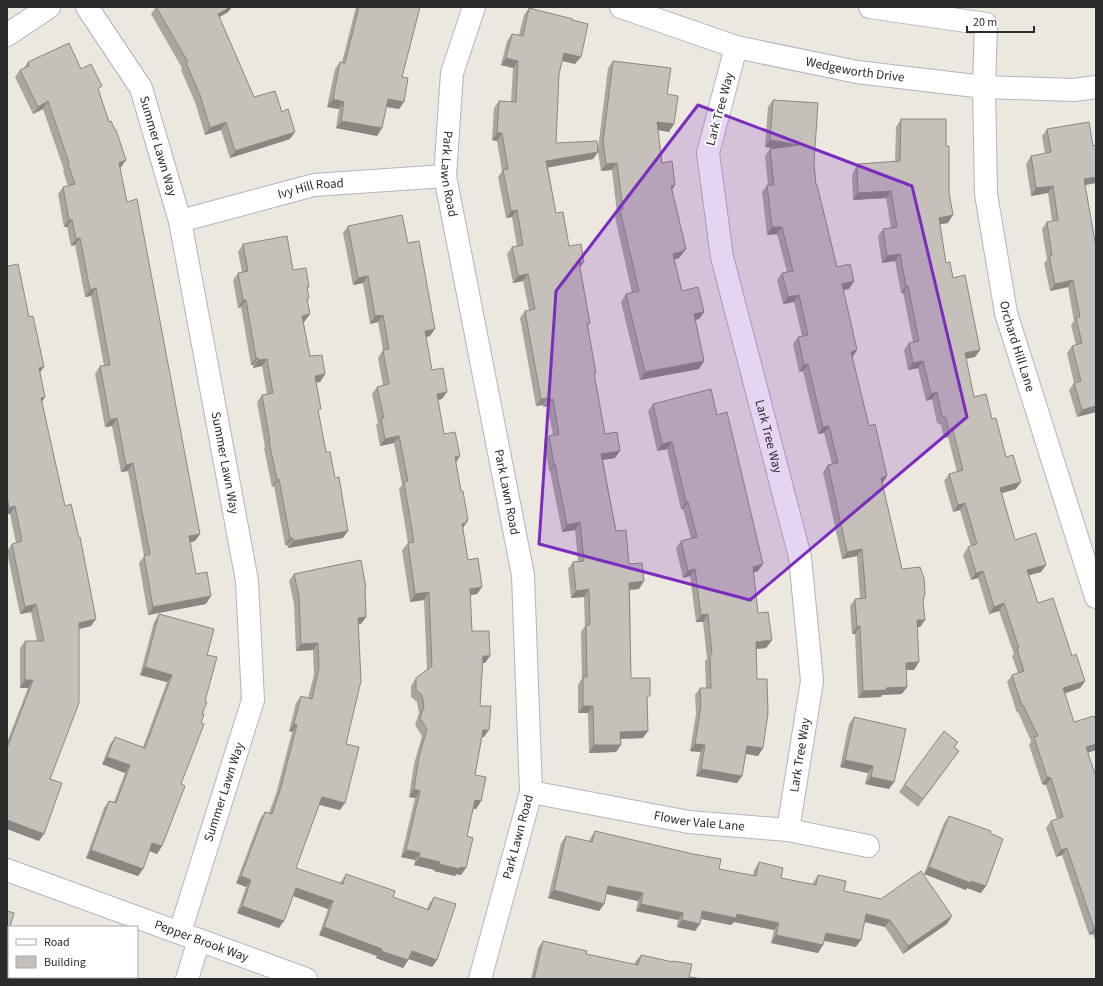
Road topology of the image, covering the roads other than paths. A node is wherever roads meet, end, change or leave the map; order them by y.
1 (49, 7) edge
2 (87, 7) edge
3 (474, 7) edge
4 (621, 7) edge
5 (870, 7) edge
6 (7, 35) edge
7 (736, 47) junction
8 (984, 87) junction
9 (1096, 87) edge
10 (444, 176) junction
11 (180, 222) junction
12 (1096, 597) edge
13 (531, 792) junction
14 (788, 830) junction
15 (868, 846) dead end
16 (7, 870) edge
17 (189, 936) junction
18 (187, 979) edge
19 (306, 979) edge
20 (480, 979) edge

1 - 6 street
2 - 11 street, Summer Lawn Way
3 - 10 street, Park Lawn Road
4 - 7 street, Wedgeworth Drive
5 - 8 street, Orchard Hill Lane
7 - 8 street, Wedgeworth Drive
7 - 14 street, Lark Tree Way
8 - 9 street, Wedgeworth Drive
8 - 12 street, Orchard Hill Lane
10 - 11 street, Ivy Hill Road
10 - 13 street, Park Lawn Road
11 - 17 street, Summer Lawn Way
13 - 14 street, Flower Vale Lane
13 - 20 street, Park Lawn Road
14 - 15 street, Flower Vale Lane
16 - 17 street, Pepper Brook Way
17 - 18 street, Summer Lawn Way
17 - 19 street, Pepper Brook Way

